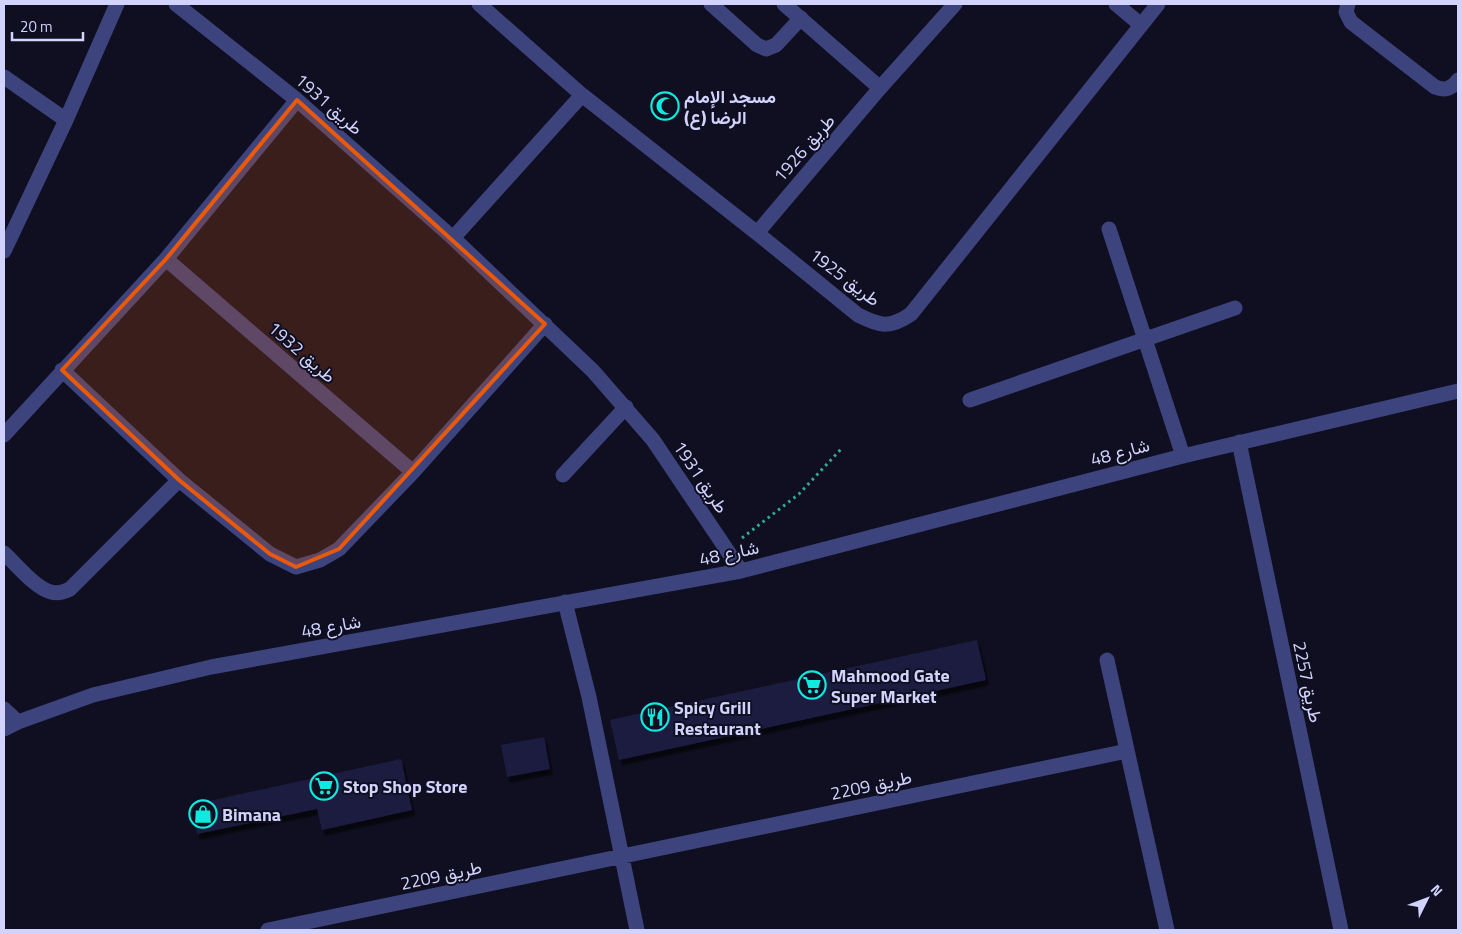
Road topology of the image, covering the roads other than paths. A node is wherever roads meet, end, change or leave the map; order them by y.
1 (117, 4) edge
2 (176, 4) edge
3 (479, 4) edge
4 (711, 4) edge
5 (784, 4) edge
6 (955, 4) edge
7 (1116, 4) edge
8 (1158, 4) edge
9 (1348, 4) edge
10 (800, 18) junction
11 (1141, 26) junction
12 (4, 77) edge
13 (1458, 80) edge
14 (880, 88) junction
15 (582, 95) junction
16 (297, 100) junction
17 (66, 120) junction
18 (1109, 229) dead end
19 (757, 233) junction
20 (453, 238) junction
21 (4, 251) edge
22 (166, 259) junction
23 (1235, 308) dead end
24 (545, 324) junction
25 (1145, 339) junction
26 (62, 370) junction
27 (1458, 391) edge
28 (970, 400) dead end
29 (626, 407) junction
30 (4, 435) edge
31 (1239, 442) junction
32 (1183, 456) junction
33 (413, 472) junction
34 (563, 475) dead end
35 (179, 480) junction
36 (4, 553) edge
37 (741, 571) junction
38 (565, 602) junction
39 (1107, 660) dead end
40 (4, 709) edge
41 (18, 722) junction
42 (4, 729) edge
43 (1127, 751) junction
44 (622, 856) junction
45 (268, 930) edge
46 (637, 930) edge
47 (1167, 930) edge
48 (1341, 930) edge

1 - 17 street
2 - 16 street, طريق 1931
3 - 15 street, طريق 1925
4 - 10 street
5 - 10 street
6 - 14 street, طريق 1926
7 - 11 street
8 - 11 street, طريق 1925
9 - 13 street
10 - 14 street
11 - 19 street, طريق 1925
12 - 17 street
14 - 19 street, طريق 1926
15 - 19 street, طريق 1925
15 - 20 street
16 - 20 street, طريق 1931
16 - 22 street
17 - 21 street
18 - 25 street
20 - 24 street, طريق 1931
22 - 26 street
22 - 33 street, طريق 1932
23 - 25 street
24 - 29 street, طريق 1931
24 - 33 street
25 - 28 street
25 - 32 street
26 - 30 street
26 - 35 street
27 - 31 street, شارع 48
29 - 34 street
29 - 37 street, طريق 1931
31 - 32 street, شارع 48
31 - 48 street, طريق 2257
32 - 37 street, شارع 48
33 - 35 street
35 - 36 street
37 - 38 street, شارع 48
38 - 41 street, شارع 48
38 - 44 street
39 - 43 street
40 - 41 street
41 - 42 street, شارع 48
43 - 44 street, طريق 2209
43 - 47 street
44 - 45 street, طريق 2209
44 - 46 street

